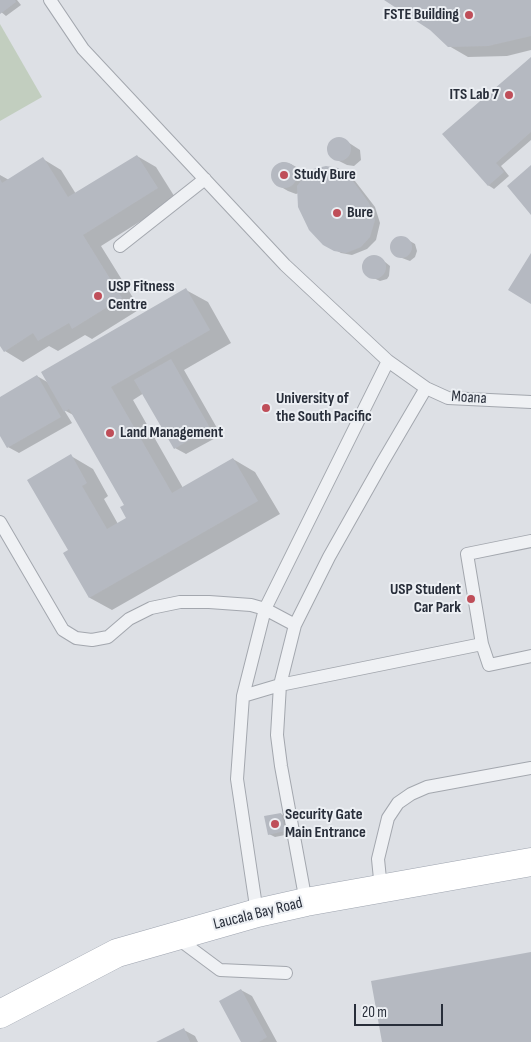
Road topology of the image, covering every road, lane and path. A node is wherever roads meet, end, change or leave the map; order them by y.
1 (50, 0) edge
2 (205, 178) junction
3 (120, 246) dead end
4 (388, 361) junction
5 (426, 388) junction
6 (531, 402) edge
7 (0, 522) edge
8 (531, 541) edge
9 (265, 609) junction
10 (295, 625) junction
11 (482, 644) junction
12 (531, 656) edge
13 (280, 685) junction
14 (243, 696) junction
15 (531, 768) edge
16 (531, 862) edge
17 (381, 889) junction
18 (306, 902) junction
19 (257, 913) junction
20 (176, 936) junction
21 (286, 973) dead end
22 (0, 1014) edge

1 - 2 lane, Moana
2 - 3 lane
2 - 4 lane, Moana
4 - 5 lane, Moana
4 - 9 lane
5 - 6 lane, Moana
5 - 10 lane
7 - 9 lane
8 - 11 lane
9 - 10 lane
9 - 14 lane
10 - 13 lane
11 - 12 lane
11 - 13 lane
13 - 14 lane
13 - 18 lane
14 - 19 lane
15 - 17 lane
16 - 17 main road, Laucala Bay Road
17 - 18 main road, Laucala Bay Road
18 - 19 main road, Laucala Bay Road
19 - 20 main road, Laucala Bay Road
20 - 21 lane
20 - 22 main road, Laucala Bay Road

